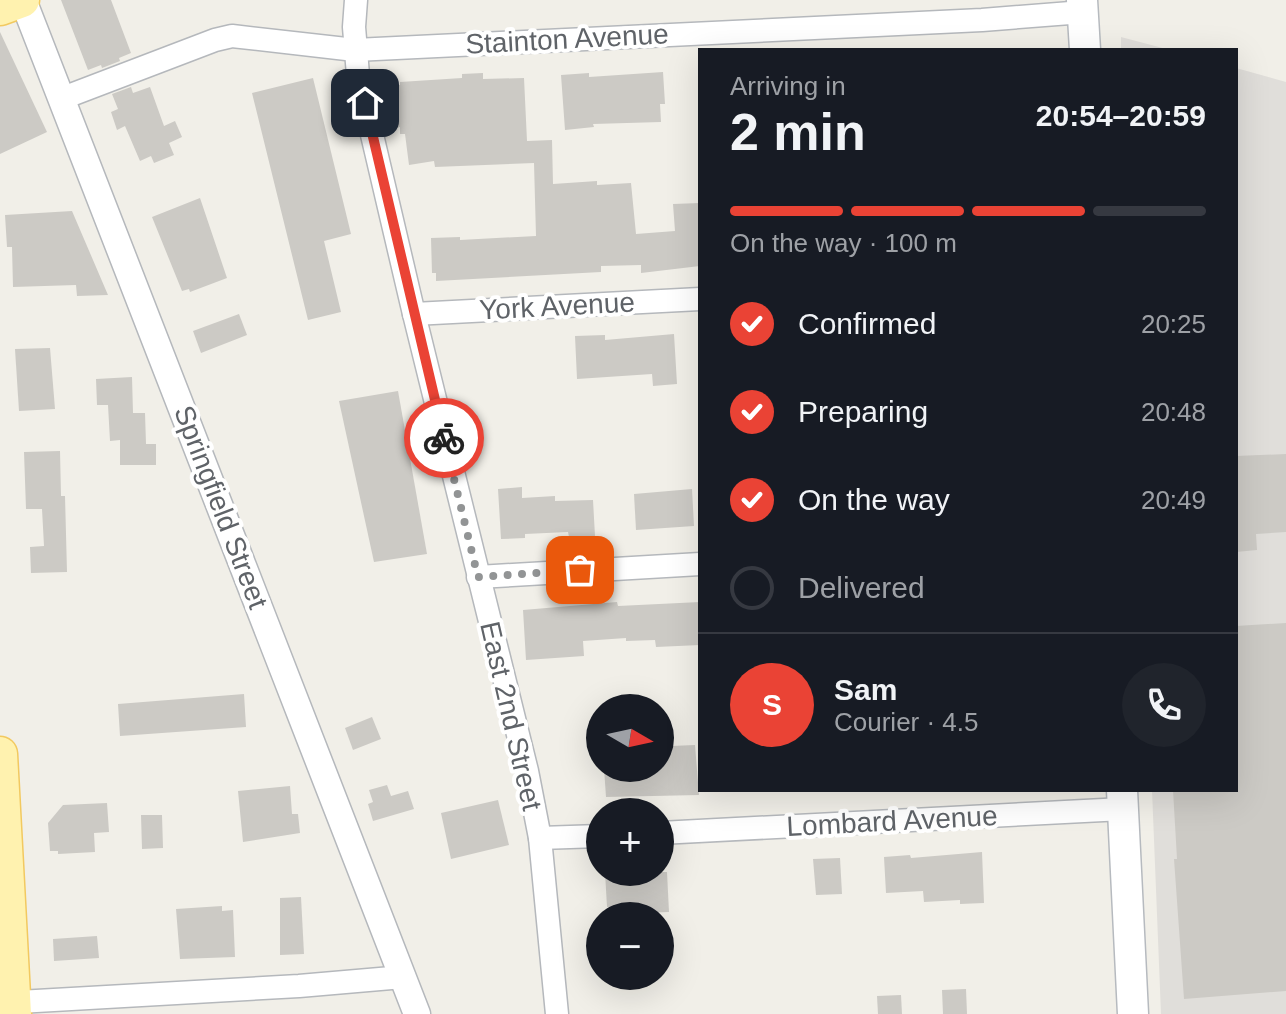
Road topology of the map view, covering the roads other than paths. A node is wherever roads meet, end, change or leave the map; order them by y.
1 (22, 0) edge
2 (356, 0) edge
3 (1082, 6) edge
4 (0, 8) edge
5 (1085, 48) edge
6 (355, 50) junction
7 (63, 98) junction
8 (698, 299) edge
9 (414, 314) junction
10 (698, 564) edge
11 (478, 577) junction
12 (0, 754) edge
13 (1122, 800) edge
14 (674, 832) edge
15 (586, 836) edge
16 (540, 838) junction
17 (403, 977) junction
18 (9, 1006) edge
19 (417, 1014) edge
20 (557, 1014) edge
21 (1133, 1014) edge

1 - 4 main road
1 - 7 street, Springfield Street
2 - 6 street, East 2nd Street
3 - 5 main road
3 - 6 street, Stainton Avenue
6 - 7 street, Stainton Avenue
6 - 9 street, East 2nd Street
7 - 17 street, Springfield Street
8 - 9 street, York Avenue
9 - 11 street, East 2nd Street
10 - 11 street
11 - 16 street, East 2nd Street
12 - 18 main road
13 - 14 street, Lombard Avenue
13 - 21 main road
15 - 16 street
16 - 20 street, East 2nd Street
17 - 18 street
17 - 19 street, Springfield Street

